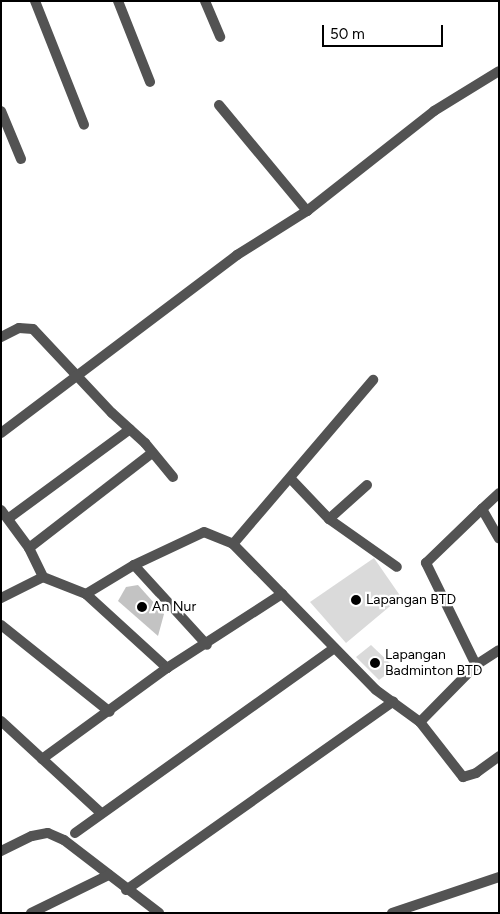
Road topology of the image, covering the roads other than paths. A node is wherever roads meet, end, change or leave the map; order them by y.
1 (35, 1) edge
2 (118, 1) edge
3 (205, 1) edge
4 (220, 37) dead end
5 (499, 71) edge
6 (150, 82) dead end
7 (219, 105) dead end
8 (1, 111) edge
9 (84, 125) dead end
10 (21, 159) dead end
11 (307, 211) junction
12 (2, 335) edge
13 (75, 375) junction
14 (373, 380) dead end
15 (130, 429) junction
16 (1, 433) edge
17 (152, 453) junction
18 (173, 477) dead end
19 (290, 478) junction
20 (367, 485) dead end
21 (499, 493) edge
22 (482, 509) junction
23 (5, 514) edge
24 (328, 519) junction
25 (499, 538) edge
26 (233, 544) junction
27 (29, 548) junction
28 (134, 565) junction
29 (397, 567) dead end
30 (43, 577) junction
31 (86, 594) junction
32 (282, 594) junction
33 (1, 598) edge
34 (1, 625) edge
35 (208, 645) junction
36 (334, 648) junction
37 (499, 650) edge
38 (476, 665) junction
39 (167, 668) junction
40 (393, 702) junction
41 (110, 712) junction
42 (1, 721) edge
43 (420, 722) junction
44 (499, 756) edge
45 (42, 759) junction
46 (100, 812) junction
47 (75, 833) dead end
48 (1, 851) edge
49 (109, 876) junction
50 (498, 879) edge
51 (126, 890) junction
52 (31, 913) edge
53 (159, 913) edge
54 (392, 913) edge

1 - 9 street
2 - 6 street
3 - 4 street
5 - 11 street
7 - 11 street
8 - 10 street
11 - 13 street
12 - 13 street
13 - 15 street
13 - 16 street
14 - 19 street
15 - 17 street
15 - 23 street
17 - 18 street
17 - 27 street
19 - 24 street
19 - 26 street
20 - 24 street
21 - 22 street
22 - 25 street
22 - 38 street
23 - 27 street
24 - 29 street
26 - 28 street
26 - 32 street
27 - 30 street
28 - 31 street
28 - 35 street
30 - 31 street
30 - 33 street
31 - 39 street
32 - 35 street
32 - 36 street
34 - 41 street
35 - 39 street
36 - 40 street
36 - 46 street
37 - 38 street
38 - 43 street
39 - 41 street
40 - 43 street
40 - 51 street
41 - 45 street
42 - 45 street
43 - 44 street
45 - 46 street
46 - 47 street
48 - 49 street
49 - 51 street
49 - 52 street
50 - 54 street
51 - 53 street

